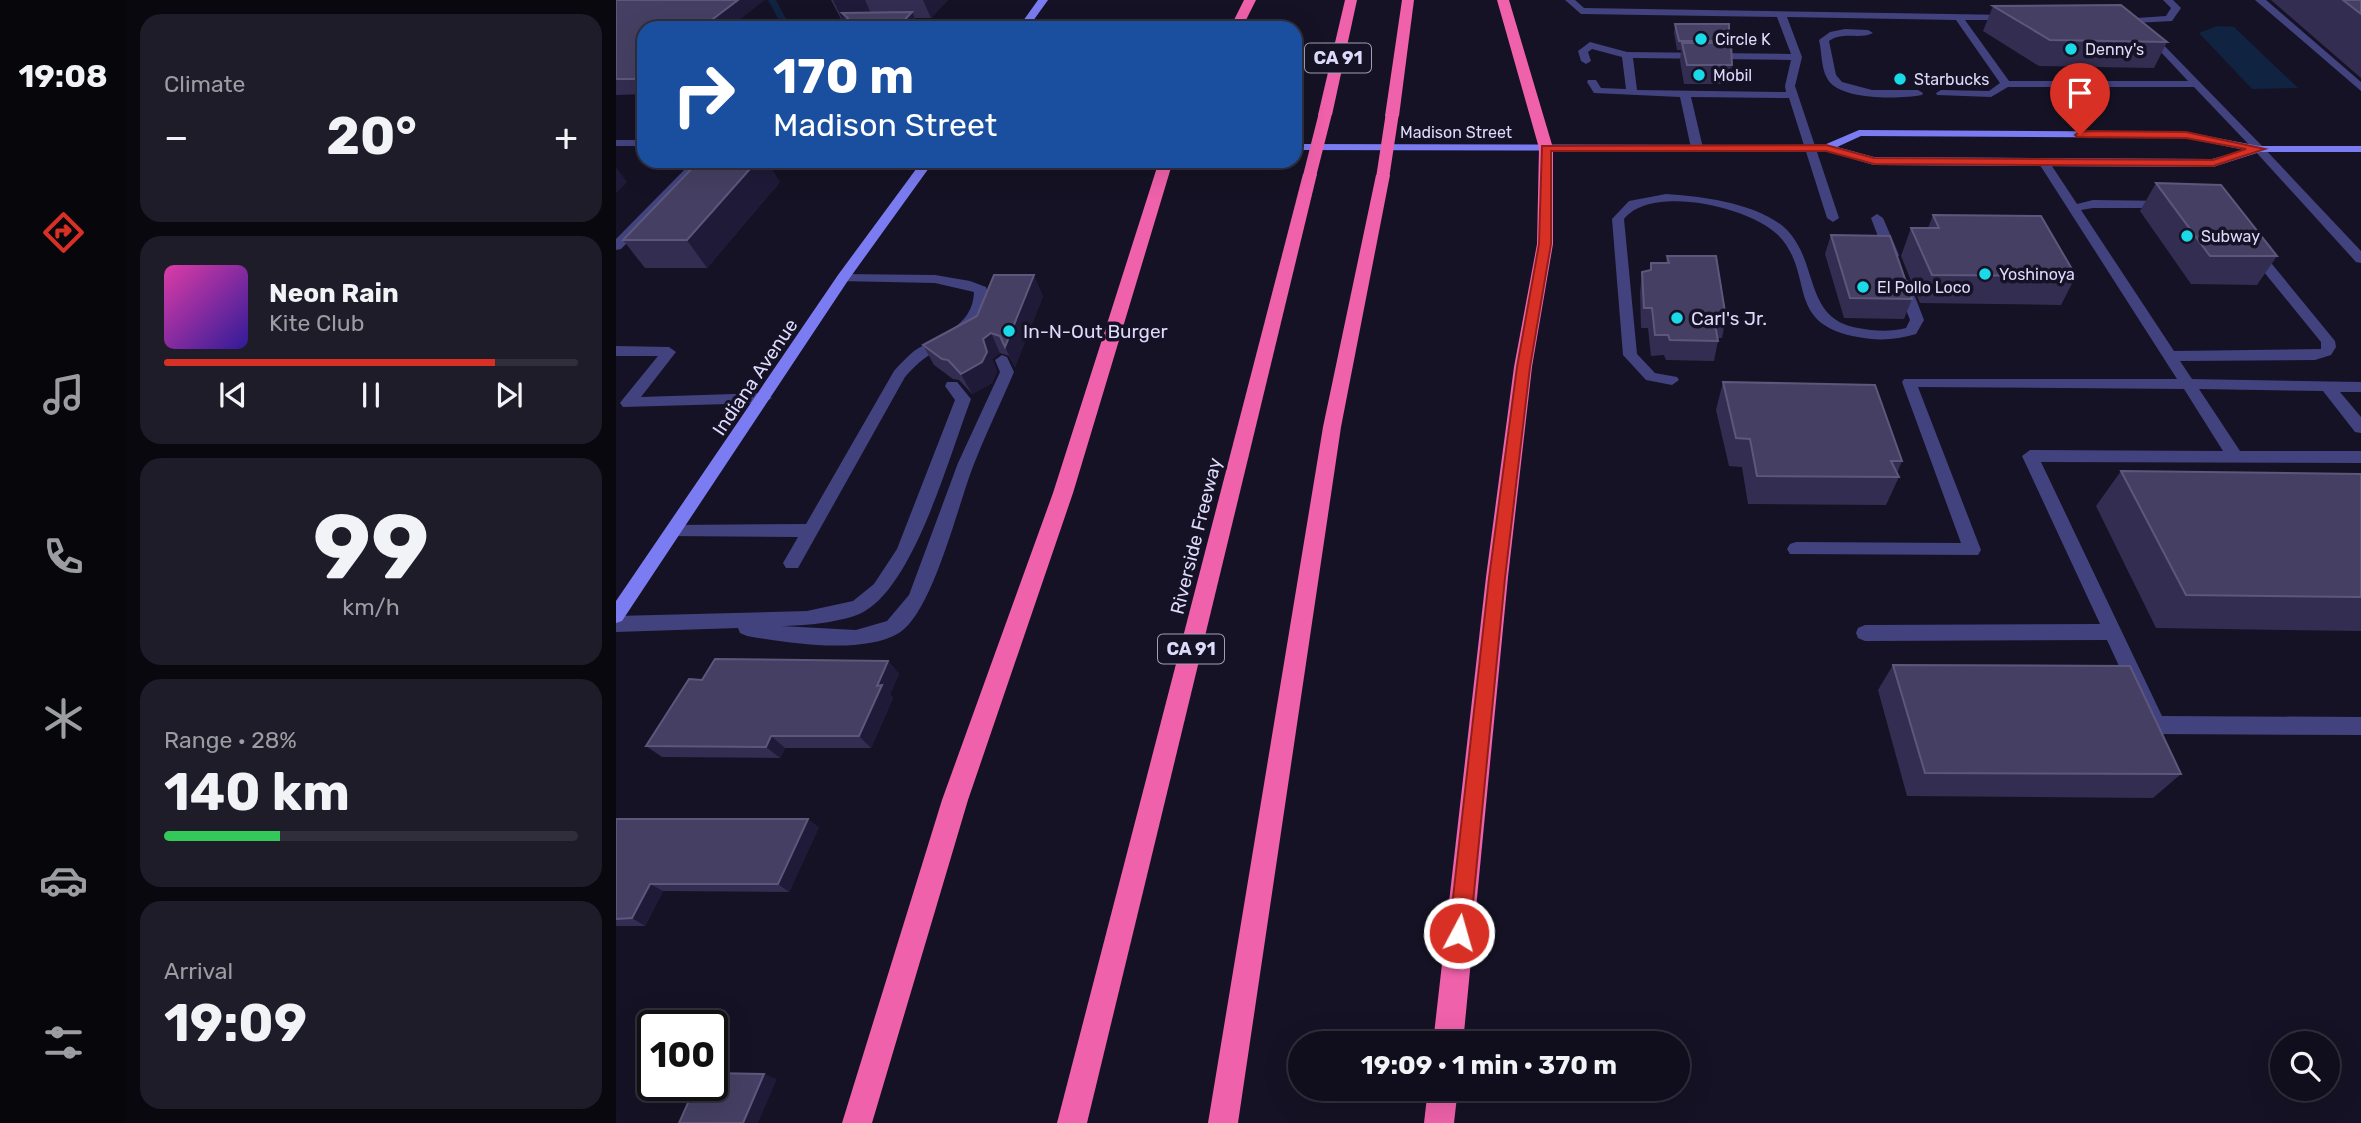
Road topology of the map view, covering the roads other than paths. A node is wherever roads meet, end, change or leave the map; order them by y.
1 (1043, 0) edge
2 (1250, 0) edge
3 (1351, 0) edge
4 (1408, 0) edge
5 (1503, 0) edge
6 (1570, 0) edge
7 (2168, 0) edge
8 (2260, 0) edge
9 (1781, 15) junction
10 (1959, 18) junction
11 (2027, 19) edge
12 (1028, 21) edge
13 (1240, 21) edge
14 (1868, 33) dead end
15 (1627, 55) junction
16 (1797, 57) junction
17 (1586, 61) dead end
18 (1592, 82) dead end
19 (2006, 84) junction
20 (2197, 84) junction
21 (2361, 88) edge
22 (1632, 93) junction
23 (1918, 93) dead end
24 (1941, 93) dead end
25 (1685, 94) junction
26 (1793, 95) junction
27 (616, 143) edge
28 (637, 143) edge
29 (1302, 147) edge
30 (1546, 148) junction
31 (1698, 148) junction
32 (1811, 148) junction
33 (1826, 148) junction
34 (2259, 149) junction
35 (2361, 149) edge
36 (2044, 162) junction
37 (693, 168) edge
38 (923, 168) edge
39 (1164, 168) edge
40 (2180, 204) edge
41 (2074, 208) junction
42 (1833, 218) dead end
43 (1877, 218) dead end
44 (616, 246) edge
45 (2252, 249) edge
46 (2361, 259) edge
47 (843, 278) junction
48 (958, 332) junction
49 (974, 343) edge
50 (616, 351) edge
51 (917, 356) junction
52 (2169, 356) junction
53 (1002, 360) edge
54 (932, 366) edge
55 (1672, 380) dead end
56 (2188, 384) junction
57 (953, 386) edge
58 (2329, 387) junction
59 (2361, 387) edge
60 (764, 398) junction
61 (628, 402) junction
62 (616, 417) edge
63 (2361, 428) edge
64 (2235, 456) junction
65 (2361, 457) edge
66 (810, 530) junction
67 (674, 531) junction
68 (1796, 549) dead end
69 (792, 563) dead end
70 (622, 599) edge
71 (616, 616) edge
72 (716, 622) junction
73 (616, 624) edge
74 (2113, 632) junction
75 (1865, 633) dead end
76 (2361, 726) edge
77 (1449, 1031) edge
78 (1442, 1101) edge
79 (857, 1123) edge
80 (1072, 1123) edge
81 (1223, 1123) edge
82 (1439, 1123) edge

1 - 12 main road
2 - 13 highway
3 - 80 highway, Riverside Freeway / CA 91, bridge
4 - 81 highway, CA 91, bridge
5 - 30 highway
6 - 9 street
7 - 20 street
8 - 21 street
9 - 10 street
9 - 16 street
10 - 11 street
10 - 19 street
14 - 23 street
15 - 16 street
15 - 17 street
15 - 22 street
16 - 26 street
18 - 22 street
19 - 20 street
19 - 24 street
20 - 34 street
22 - 25 street
25 - 26 street
25 - 31 street
26 - 32 street
27 - 28 street
29 - 30 main road, Madison Street
30 - 31 main road, Madison Street
30 - 77 highway
31 - 32 main road, Madison Street
32 - 33 main road, Madison Street
32 - 42 street
33 - 34 main road, Madison Street
33 - 36 main road, Madison Street
34 - 35 main road, Madison Street
34 - 36 main road, Madison Street
34 - 46 street
36 - 41 street
37 - 44 street
38 - 47 main road, Indiana Avenue
39 - 79 highway
40 - 41 street
41 - 52 street
43 - 55 street
45 - 52 street
47 - 48 street
47 - 60 main road, Indiana Avenue
48 - 49 street
48 - 51 street
50 - 61 street
51 - 54 street
51 - 66 street
52 - 56 street
53 - 72 street
56 - 58 street
56 - 64 street
56 - 68 street
57 - 72 street
58 - 59 street
58 - 63 street
60 - 61 street
60 - 67 main road, Indiana Avenue
61 - 62 street
64 - 65 street
64 - 74 street
66 - 67 street
66 - 69 street
67 - 70 main road, Indiana Avenue
70 - 71 main road, Indiana Avenue
72 - 73 street
74 - 75 street
74 - 76 street
78 - 82 highway

